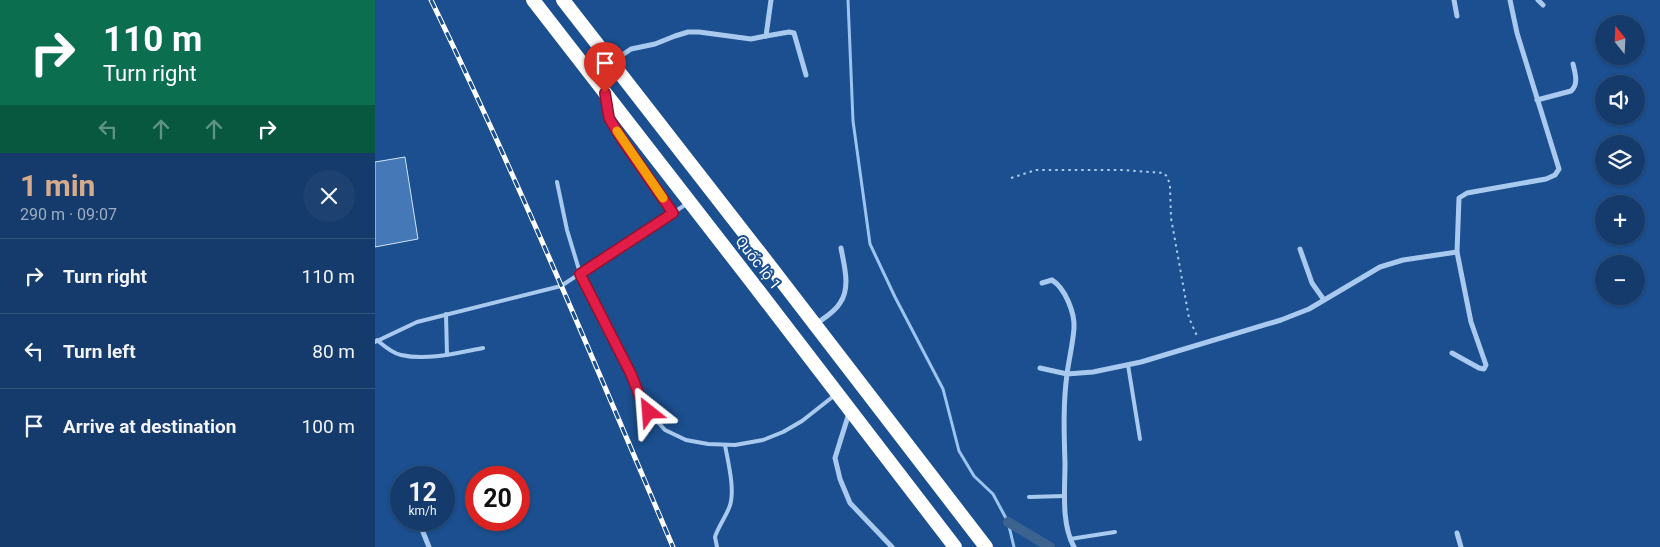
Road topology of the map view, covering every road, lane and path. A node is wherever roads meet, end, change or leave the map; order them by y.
1 (533, 0) edge
2 (563, 0) edge
3 (771, 0) edge
4 (1454, 0) edge
5 (1510, 0) edge
6 (1538, 0) edge
7 (1543, 5) dead end
8 (1457, 16) dead end
9 (766, 36) junction
10 (612, 62) junction
11 (1573, 64) dead end
12 (806, 75) dead end
13 (605, 93) junction
14 (1537, 100) junction
15 (1011, 178) dead end
16 (557, 182) dead end
17 (690, 202) junction
18 (673, 213) junction
19 (841, 248) dead end
20 (1300, 249) dead end
21 (1457, 252) junction
22 (770, 266) junction
23 (580, 274) junction
24 (751, 280) junction
25 (1042, 283) dead end
26 (1324, 300) junction
27 (445, 314) junction
28 (815, 324) junction
29 (376, 341) edge
30 (1201, 344) junction
31 (483, 348) dead end
32 (1452, 353) dead end
33 (447, 355) junction
34 (1128, 365) junction
35 (1040, 368) dead end
36 (1067, 374) junction
37 (837, 393) junction
38 (850, 410) junction
39 (1140, 439) dead end
40 (725, 445) junction
41 (1065, 496) junction
42 (1029, 497) dead end
43 (423, 531) edge
44 (1115, 532) dead end
45 (1457, 533) dead end
46 (1070, 539) junction
47 (429, 547) edge
48 (717, 547) edge
49 (892, 547) edge
50 (955, 547) edge
51 (986, 547) edge
52 (1074, 547) edge
53 (1461, 547) edge

1 - 13 highway, Quốc lộ 1
2 - 10 highway, Quốc lộ 1
3 - 9 street
4 - 8 street
5 - 14 street
6 - 7 street
9 - 10 street
9 - 12 street
10 - 22 highway, Quốc lộ 1
11 - 14 street
13 - 17 highway, Quốc lộ 1
13 - 18 lane
14 - 21 street
15 - 30 path
16 - 23 lane
17 - 18 lane
17 - 24 highway, Quốc lộ 1
18 - 23 lane
19 - 28 street
20 - 26 street
21 - 26 street
21 - 32 street
22 - 24 highway
22 - 28 highway, Quốc lộ 1
23 - 27 lane
23 - 40 lane
24 - 37 highway, Quốc lộ 1
25 - 36 street
26 - 30 street
27 - 29 lane
27 - 33 lane
28 - 51 highway, Quốc lộ 1
29 - 33 lane
30 - 34 street
31 - 33 lane
34 - 36 street
34 - 39 lane
35 - 36 street
36 - 41 street
37 - 38 highway, Quốc lộ 1
37 - 40 lane
38 - 49 street
38 - 50 highway, Quốc lộ 1
40 - 48 lane
41 - 42 lane
41 - 46 street
43 - 47 street
44 - 46 lane
45 - 53 street
46 - 52 street

